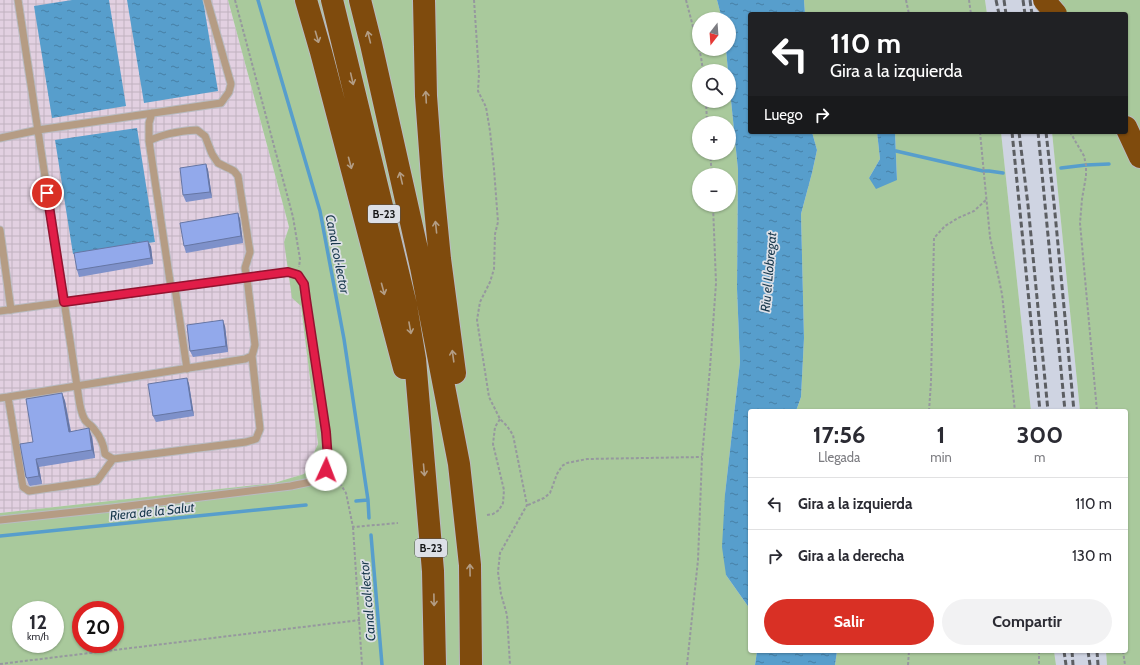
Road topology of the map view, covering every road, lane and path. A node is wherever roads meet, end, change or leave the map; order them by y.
1 (20, 0) edge
2 (207, 0) edge
3 (235, 0) edge
4 (306, 0) edge
5 (332, 0) edge
6 (360, 0) edge
7 (424, 0) edge
8 (474, 0) edge
9 (686, 0) edge
10 (906, 0) edge
11 (969, 0) edge
12 (1044, 0) edge
13 (909, 12) edge
14 (971, 12) edge
15 (1054, 12) edge
16 (702, 64) edge
17 (152, 113) junction
18 (38, 130) junction
19 (1128, 131) edge
20 (980, 134) edge
21 (1071, 134) edge
22 (0, 138) edge
23 (148, 141) junction
24 (1140, 157) edge
25 (987, 199) junction
26 (713, 212) edge
27 (0, 230) edge
28 (298, 275) junction
29 (247, 278) junction
30 (173, 288) junction
31 (64, 302) junction
32 (11, 310) junction
33 (0, 311) edge
34 (252, 356) junction
35 (187, 368) junction
36 (77, 386) junction
37 (8, 397) junction
38 (0, 398) edge
39 (929, 409) edge
40 (1015, 409) edge
41 (1097, 409) edge
42 (500, 419) junction
43 (421, 431) junction
44 (702, 457) junction
45 (113, 459) junction
46 (459, 464) junction
47 (321, 477) junction
48 (527, 505) junction
49 (487, 515) dead end
50 (0, 520) edge
51 (398, 523) dead end
52 (354, 527) junction
53 (360, 620) junction
54 (909, 653) edge
55 (1039, 653) edge
56 (1123, 653) edge
57 (0, 664) edge
58 (362, 665) edge
59 (435, 665) edge
60 (471, 665) edge
61 (510, 665) edge
62 (687, 665) edge
63 (908, 665) edge
64 (1039, 665) edge
65 (1125, 665) edge

1 - 18 lane
2 - 17 lane
3 - 28 path
4 -> 43 highway
5 -> 43 highway, B-23
46 -> 6 highway, B-23
46 -> 7 highway
8 - 42 path
9 - 16 path
10 - 13 path
11 - 14 path
12 - 15 highway, bridge
17 - 18 lane
17 - 23 lane
18 - 22 lane
18 - 31 lane
19 - 24 highway
20 - 25 path
21 - 41 path
23 - 29 lane
23 - 30 lane
25 - 39 path
25 - 40 path
26 - 44 path
27 - 32 lane
28 - 29 lane
28 - 47 lane
29 - 30 lane
29 - 34 lane
30 - 31 lane
30 - 35 lane
31 - 32 lane
31 - 36 lane
32 - 33 lane
34 - 35 lane
34 - 45 lane
35 - 36 lane
36 - 37 lane
36 - 45 lane
37 - 38 lane
37 - 45 lane
42 - 48 path
42 - 49 path
43 -> 59 highway, B-23
44 - 48 path
44 - 62 path
60 -> 46 highway, B-23
47 - 50 lane
47 - 52 path
48 - 61 path
51 - 52 path
52 - 53 path
53 - 57 path
53 - 58 path
54 - 63 path
55 - 64 path
56 - 65 path

